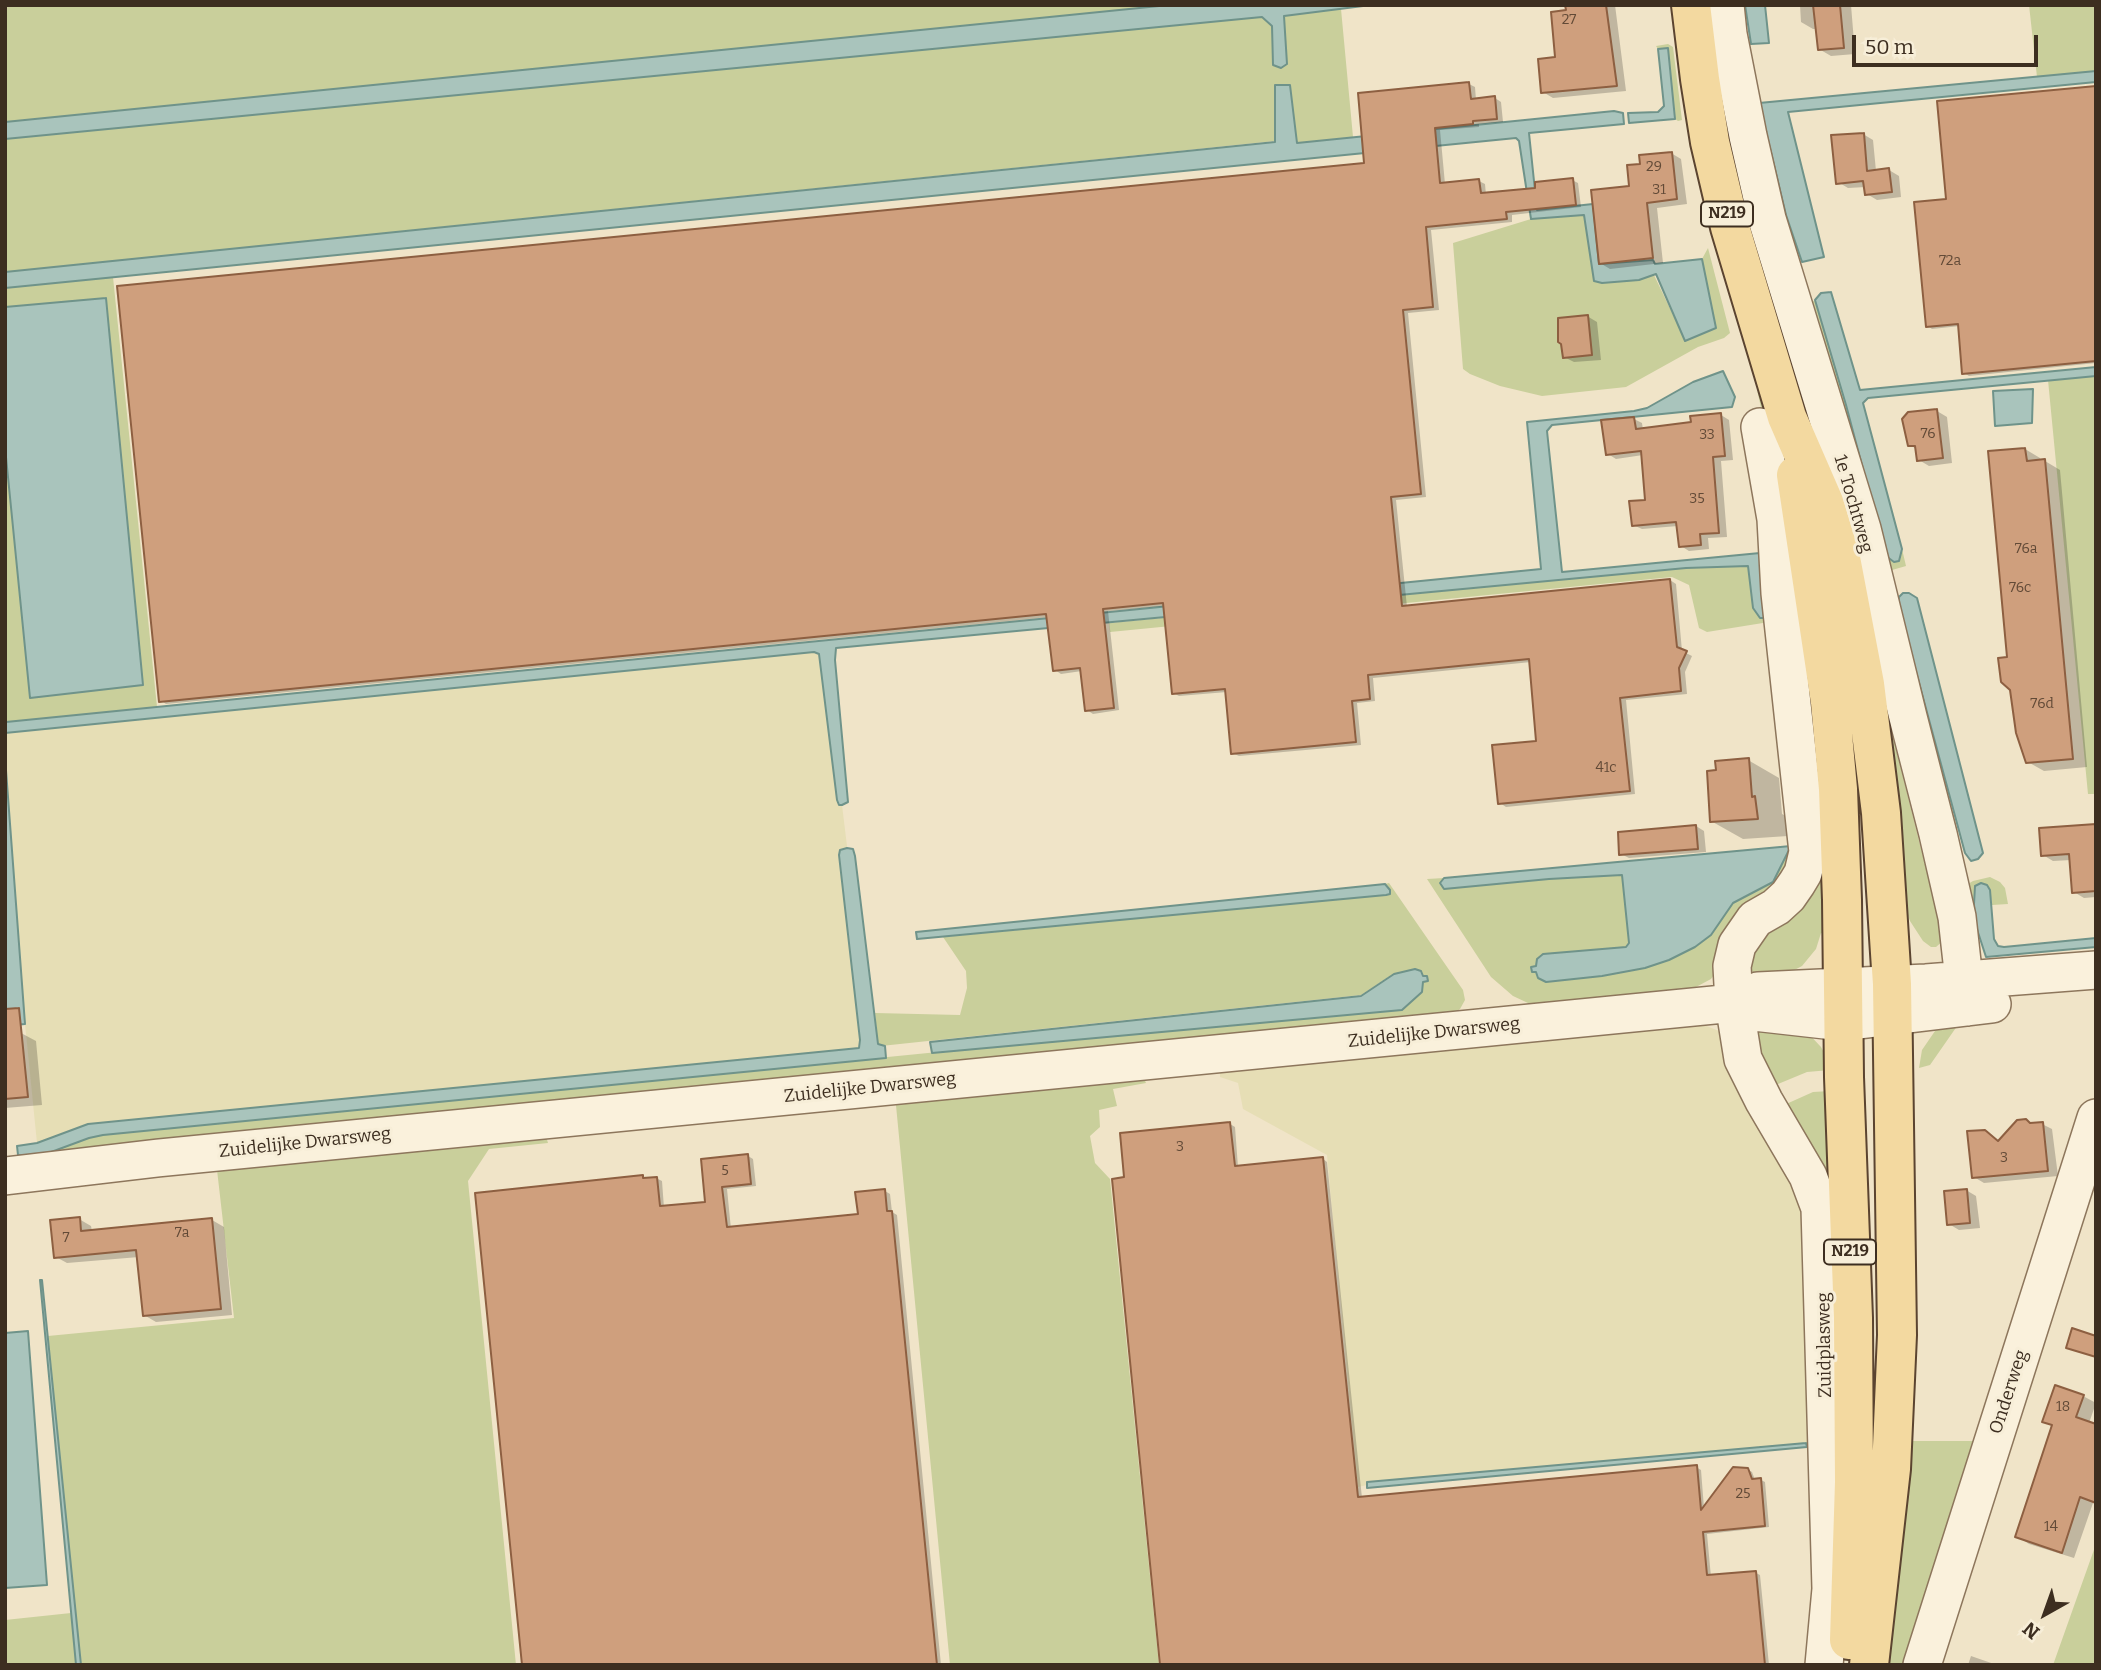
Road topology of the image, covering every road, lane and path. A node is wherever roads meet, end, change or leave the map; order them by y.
1 (1691, 5) edge
2 (1725, 5) edge
3 (1774, 422) junction
4 (2096, 970) edge
5 (2096, 993) edge
6 (1966, 994) junction
7 (1892, 1000) junction
8 (1734, 1003) junction
9 (1842, 1004) junction
10 (2096, 1118) edge
11 (5, 1176) edge
12 (1824, 1665) edge
13 (1847, 1665) edge
14 (1869, 1665) edge
15 (1922, 1665) edge

1 - 3 main road, 1e Tochtweg / N219
2 - 6 street, 1e Tochtweg
3 - 7 main road, 1e Tochtweg / N219
3 - 8 street, 1e Tochtweg
3 - 9 main road, 1e Tochtweg / N219
4 - 6 street, Zuidelijke Dwarsweg
5 - 6 street, Zuidelijke Dwarsweg
6 - 7 street, Zuidelijke Dwarsweg
7 - 9 street, Zuidelijke Dwarsweg
7 - 14 main road, N219
8 - 9 street, Zuidelijke Dwarsweg
8 - 11 street, Zuidelijke Dwarsweg
8 - 12 street, Zuidplasweg
9 - 13 main road, Zuidplasweg / N219
10 - 15 street, Onderweg

